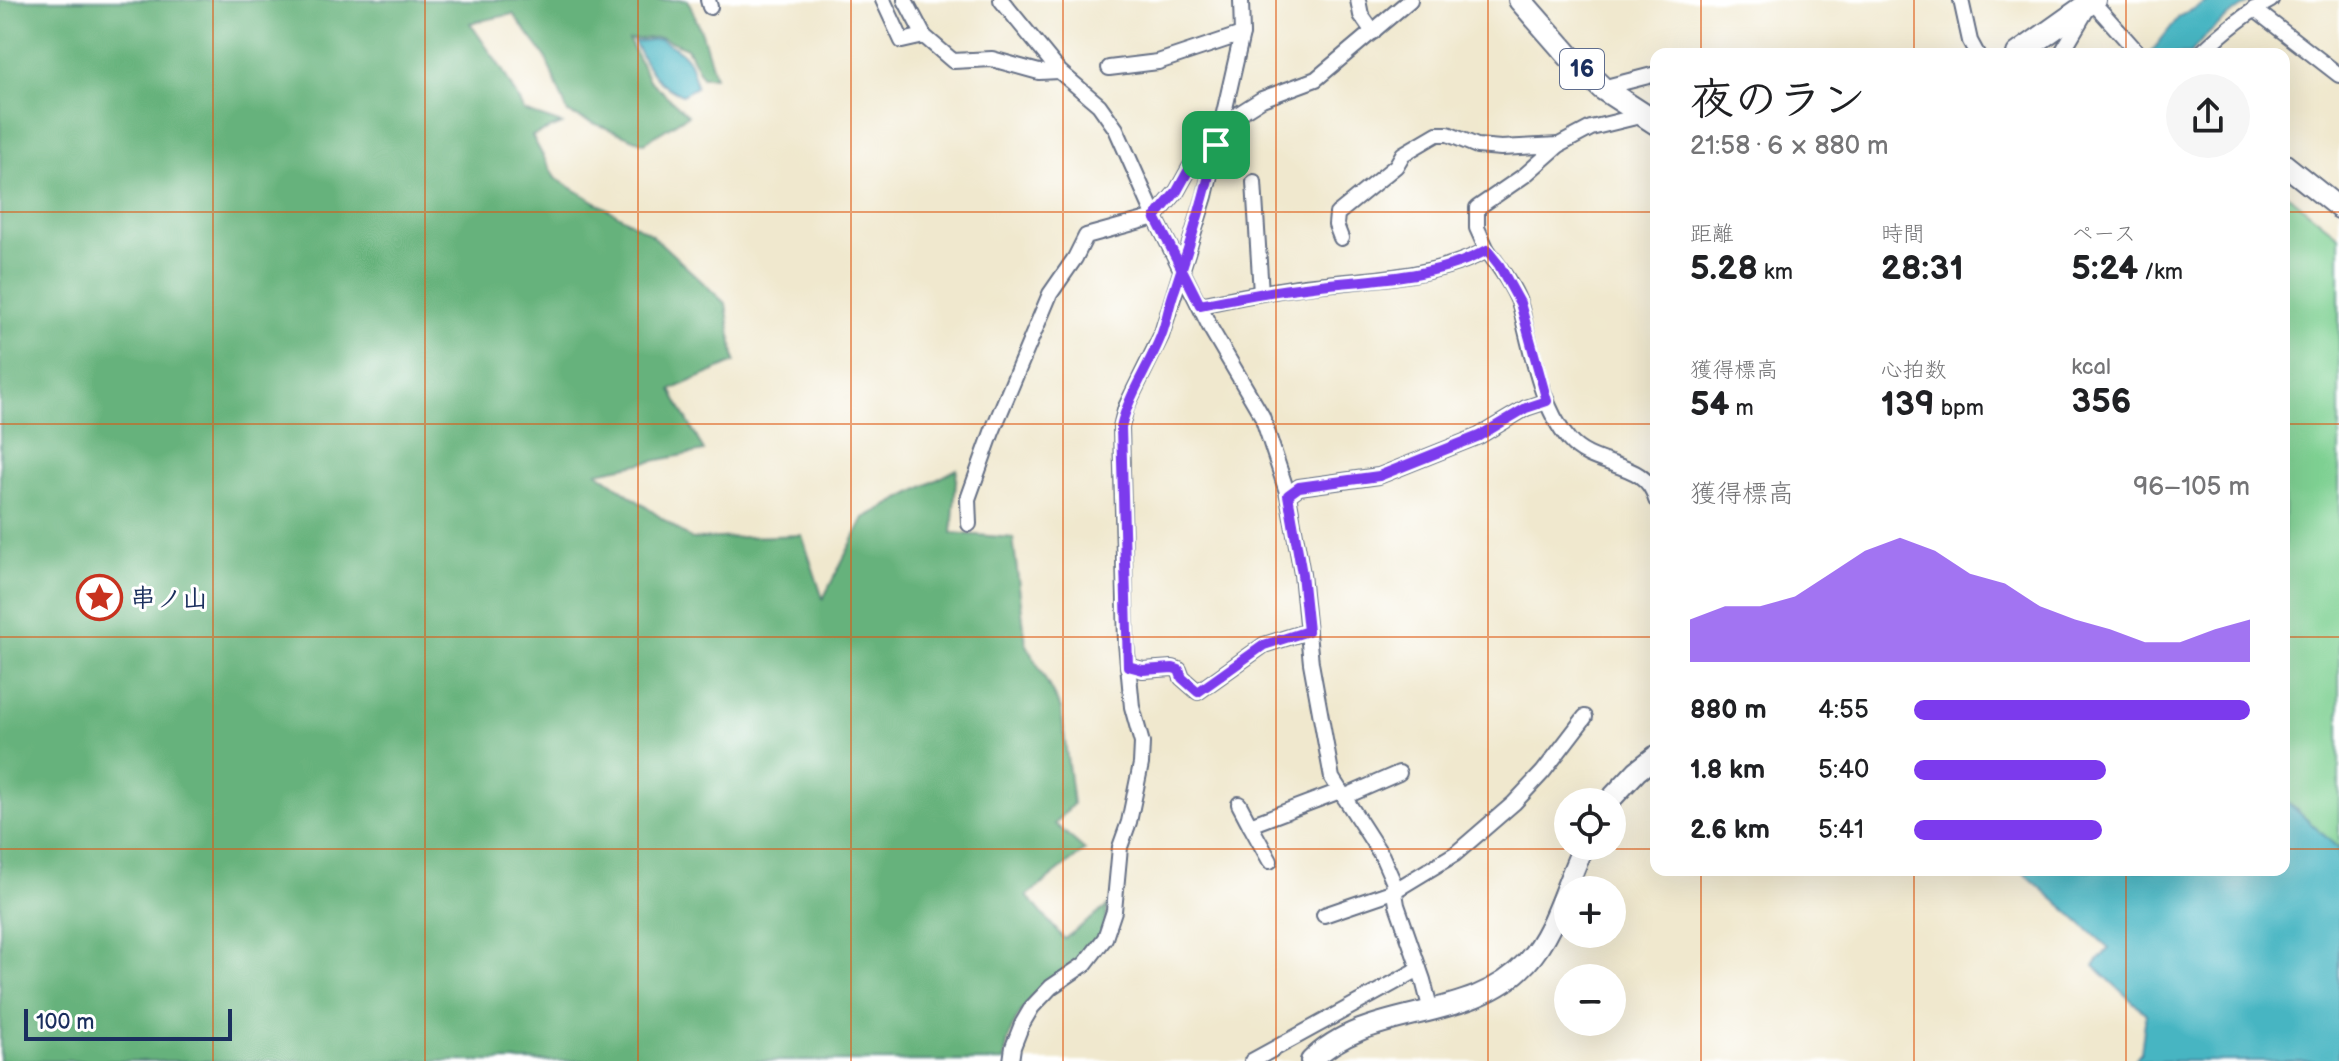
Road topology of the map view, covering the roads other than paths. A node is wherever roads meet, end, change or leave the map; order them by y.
1 (883, 0) edge
2 (905, 0) edge
3 (1001, 0) edge
4 (1241, 0) edge
5 (1358, 0) edge
6 (1410, 0) edge
7 (1520, 0) edge
8 (1961, 0) edge
9 (2092, 0) edge
10 (2271, 0) edge
11 (2254, 9) junction
12 (1373, 32) junction
13 (1242, 34) junction
14 (924, 36) junction
15 (1974, 48) edge
16 (2026, 48) edge
17 (2064, 48) edge
18 (2134, 48) edge
19 (2206, 48) edge
20 (1109, 68) dead end
21 (1059, 71) junction
22 (2339, 75) edge
23 (1650, 76) edge
24 (1602, 88) junction
25 (1650, 119) edge
26 (1221, 125) junction
27 (1216, 145) junction
28 (1559, 145) junction
29 (2290, 169) edge
30 (1254, 182) dead end
31 (2339, 208) edge
32 (1155, 217) junction
33 (1341, 238) dead end
34 (1487, 250) junction
35 (1182, 269) junction
36 (1261, 293) junction
37 (1200, 305) junction
38 (1547, 401) junction
39 (1650, 482) edge
40 (1288, 495) junction
41 (969, 524) dead end
42 (1308, 631) junction
43 (1128, 666) junction
44 (1585, 717) dead end
45 (1650, 761) edge
46 (1399, 773) dead end
47 (1621, 788) edge
48 (1342, 794) junction
49 (1239, 804) dead end
50 (1250, 825) junction
51 (1578, 860) edge
52 (1270, 861) dead end
53 (1394, 891) junction
54 (1324, 915) dead end
55 (1419, 969) junction
56 (1431, 1011) junction
57 (1011, 1061) edge
58 (1252, 1061) edge
59 (1311, 1061) edge

1 - 14 street
2 - 14 street
3 - 21 street
4 - 13 street
5 - 12 street
6 - 12 street
7 - 24 main road, 16
8 - 15 street
9 - 16 main road
9 - 17 street
9 - 18 street
10 - 11 street
11 - 19 street
11 - 22 street
12 - 26 street
13 - 20 street
13 - 26 street
14 - 21 street
21 - 32 street
23 - 24 street
24 - 25 main road, 16
25 - 28 street
26 - 27 street
27 - 32 street
27 - 35 street
28 - 33 street
28 - 34 street
29 - 31 street
30 - 36 street
32 - 35 street
32 - 41 street
34 - 36 street
34 - 38 street
35 - 37 street
35 - 43 street
36 - 37 street
37 - 40 street
38 - 39 street
38 - 40 street
40 - 42 street
42 - 43 street
42 - 48 street
43 - 57 street
44 - 53 street
45 - 47 street
46 - 48 street
48 - 50 street
48 - 53 street
49 - 50 street
50 - 52 street
51 - 56 street
53 - 54 street
53 - 55 street
55 - 56 street
55 - 58 street
56 - 59 street

